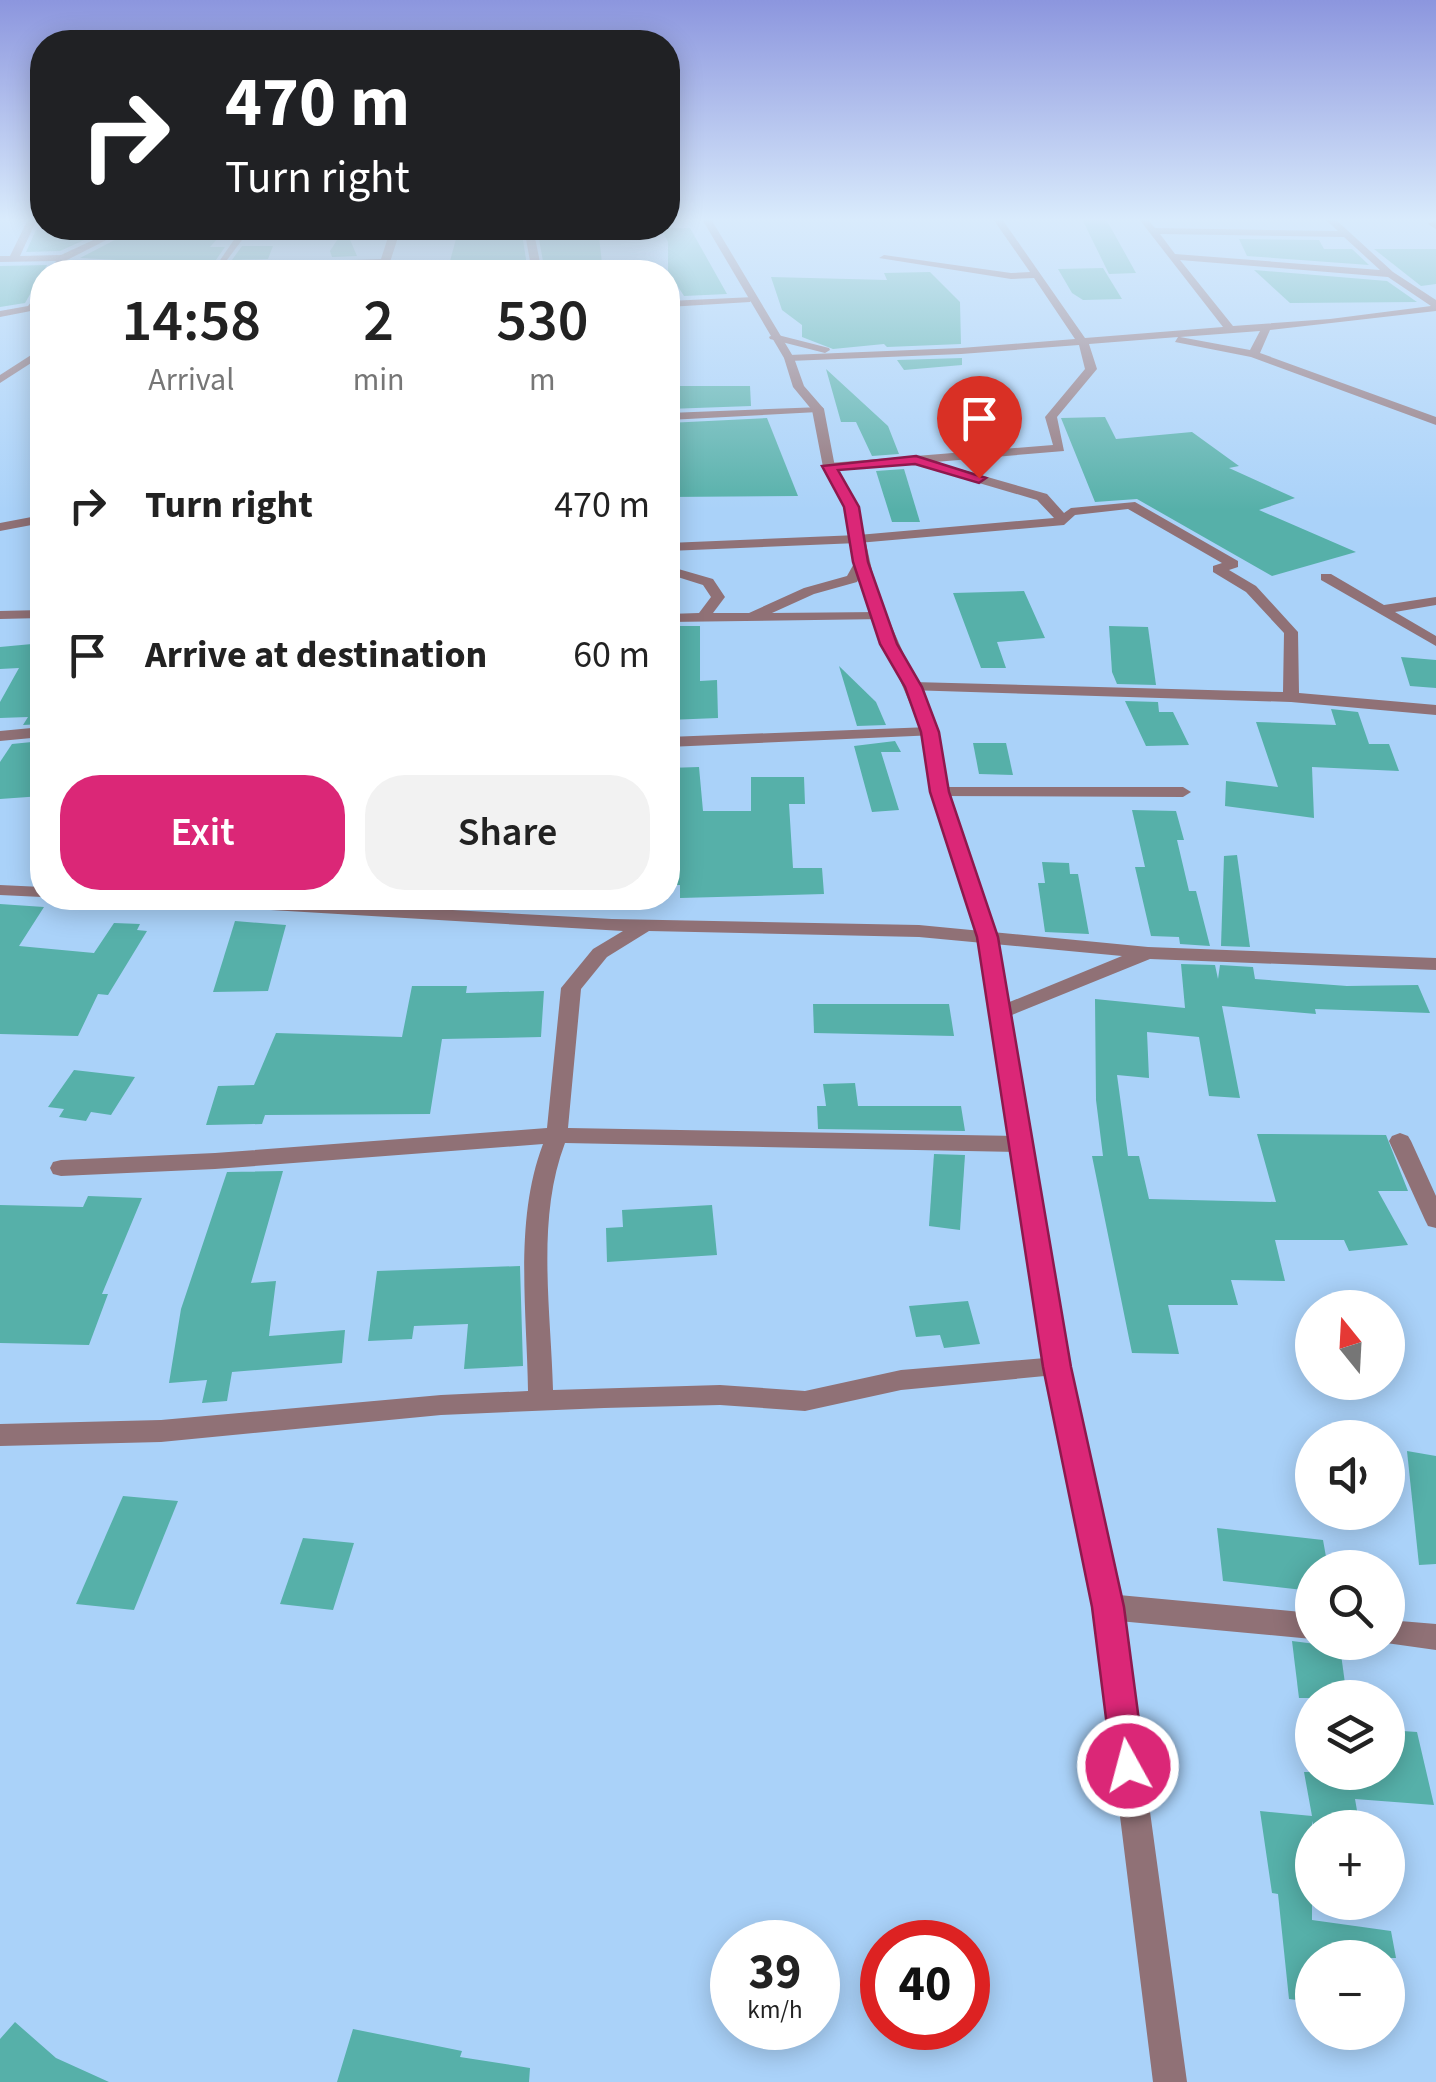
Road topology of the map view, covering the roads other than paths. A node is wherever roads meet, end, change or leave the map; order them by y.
1 (761, 316) edge
2 (1062, 316) edge
3 (1218, 316) edge
4 (1350, 316) edge
5 (1064, 319) junction
6 (1081, 322) dead end
7 (1098, 325) dead end
8 (1266, 326) junction
9 (1230, 329) junction
10 (1150, 334) junction
11 (774, 337) junction
12 (1080, 340) junction
13 (1254, 354) junction
14 (847, 355) junction
15 (790, 358) junction
16 (30, 359) edge
17 (0, 380) edge
18 (1393, 402) junction
19 (1436, 406) edge
20 (818, 408) junction
21 (680, 416) edge
22 (1436, 422) edge
23 (916, 460) junction
24 (830, 466) junction
25 (30, 521) edge
26 (1064, 521) junction
27 (0, 527) edge
28 (858, 539) junction
29 (680, 546) edge
30 (861, 562) junction
31 (680, 574) edge
32 (1326, 577) dead end
33 (1436, 601) edge
34 (1382, 610) junction
35 (30, 614) edge
36 (0, 615) edge
37 (880, 616) junction
38 (680, 618) edge
39 (709, 618) junction
40 (749, 618) junction
41 (1436, 642) edge
42 (913, 687) junction
43 (1291, 697) junction
44 (1436, 710) edge
45 (930, 732) junction
46 (30, 733) edge
47 (0, 736) edge
48 (680, 742) edge
49 (940, 792) junction
50 (1183, 792) dead end
51 (0, 890) edge
52 (30, 891) edge
53 (487, 910) edge
54 (643, 926) junction
55 (988, 937) junction
56 (1148, 953) junction
57 (1436, 964) edge
58 (1002, 1014) junction
59 (557, 1135) junction
60 (1400, 1142) dead end
61 (1022, 1144) junction
62 (61, 1168) dead end
63 (1436, 1220) edge
64 (1057, 1367) junction
65 (541, 1401) junction
66 (0, 1434) edge
67 (1108, 1607) junction
68 (1295, 1624) edge
69 (1405, 1634) edge
70 (1436, 1637) edge
71 (1170, 2082) edge

1 - 11 street
2 - 5 street
3 - 9 street
4 - 8 street
5 - 6 street
5 - 12 street
7 - 10 street
8 - 9 street
8 - 13 street
9 - 10 street
10 - 12 street
10 - 13 street
11 - 14 street
11 - 15 street
12 - 14 street
12 - 23 street
13 - 18 street
14 - 15 street
15 - 20 street
16 - 17 street
18 - 19 street
18 - 22 street
20 - 21 street
20 - 24 street
23 - 24 street
23 - 26 street
24 - 28 street
25 - 27 street
26 - 28 street
26 - 43 street
28 - 29 street
28 - 30 street
30 - 37 street
30 - 40 street
31 - 39 street
32 - 34 street
33 - 34 street
34 - 41 street
35 - 36 street
37 - 40 street
37 - 42 street
38 - 39 street
39 - 40 street
42 - 43 street
42 - 45 street
43 - 44 street
45 - 48 street
45 - 49 street
46 - 47 street
49 - 50 street
49 - 55 street
51 - 52 street
53 - 54 street
54 - 55 street
54 - 59 street
55 - 56 street
55 - 58 street
56 - 57 street
56 - 58 street
58 - 61 street
59 - 61 street
59 - 62 street
59 - 65 street
60 - 63 street
61 - 64 street
64 - 65 street
64 - 67 street
65 - 66 street
67 - 68 street
67 - 71 street
69 - 70 street

